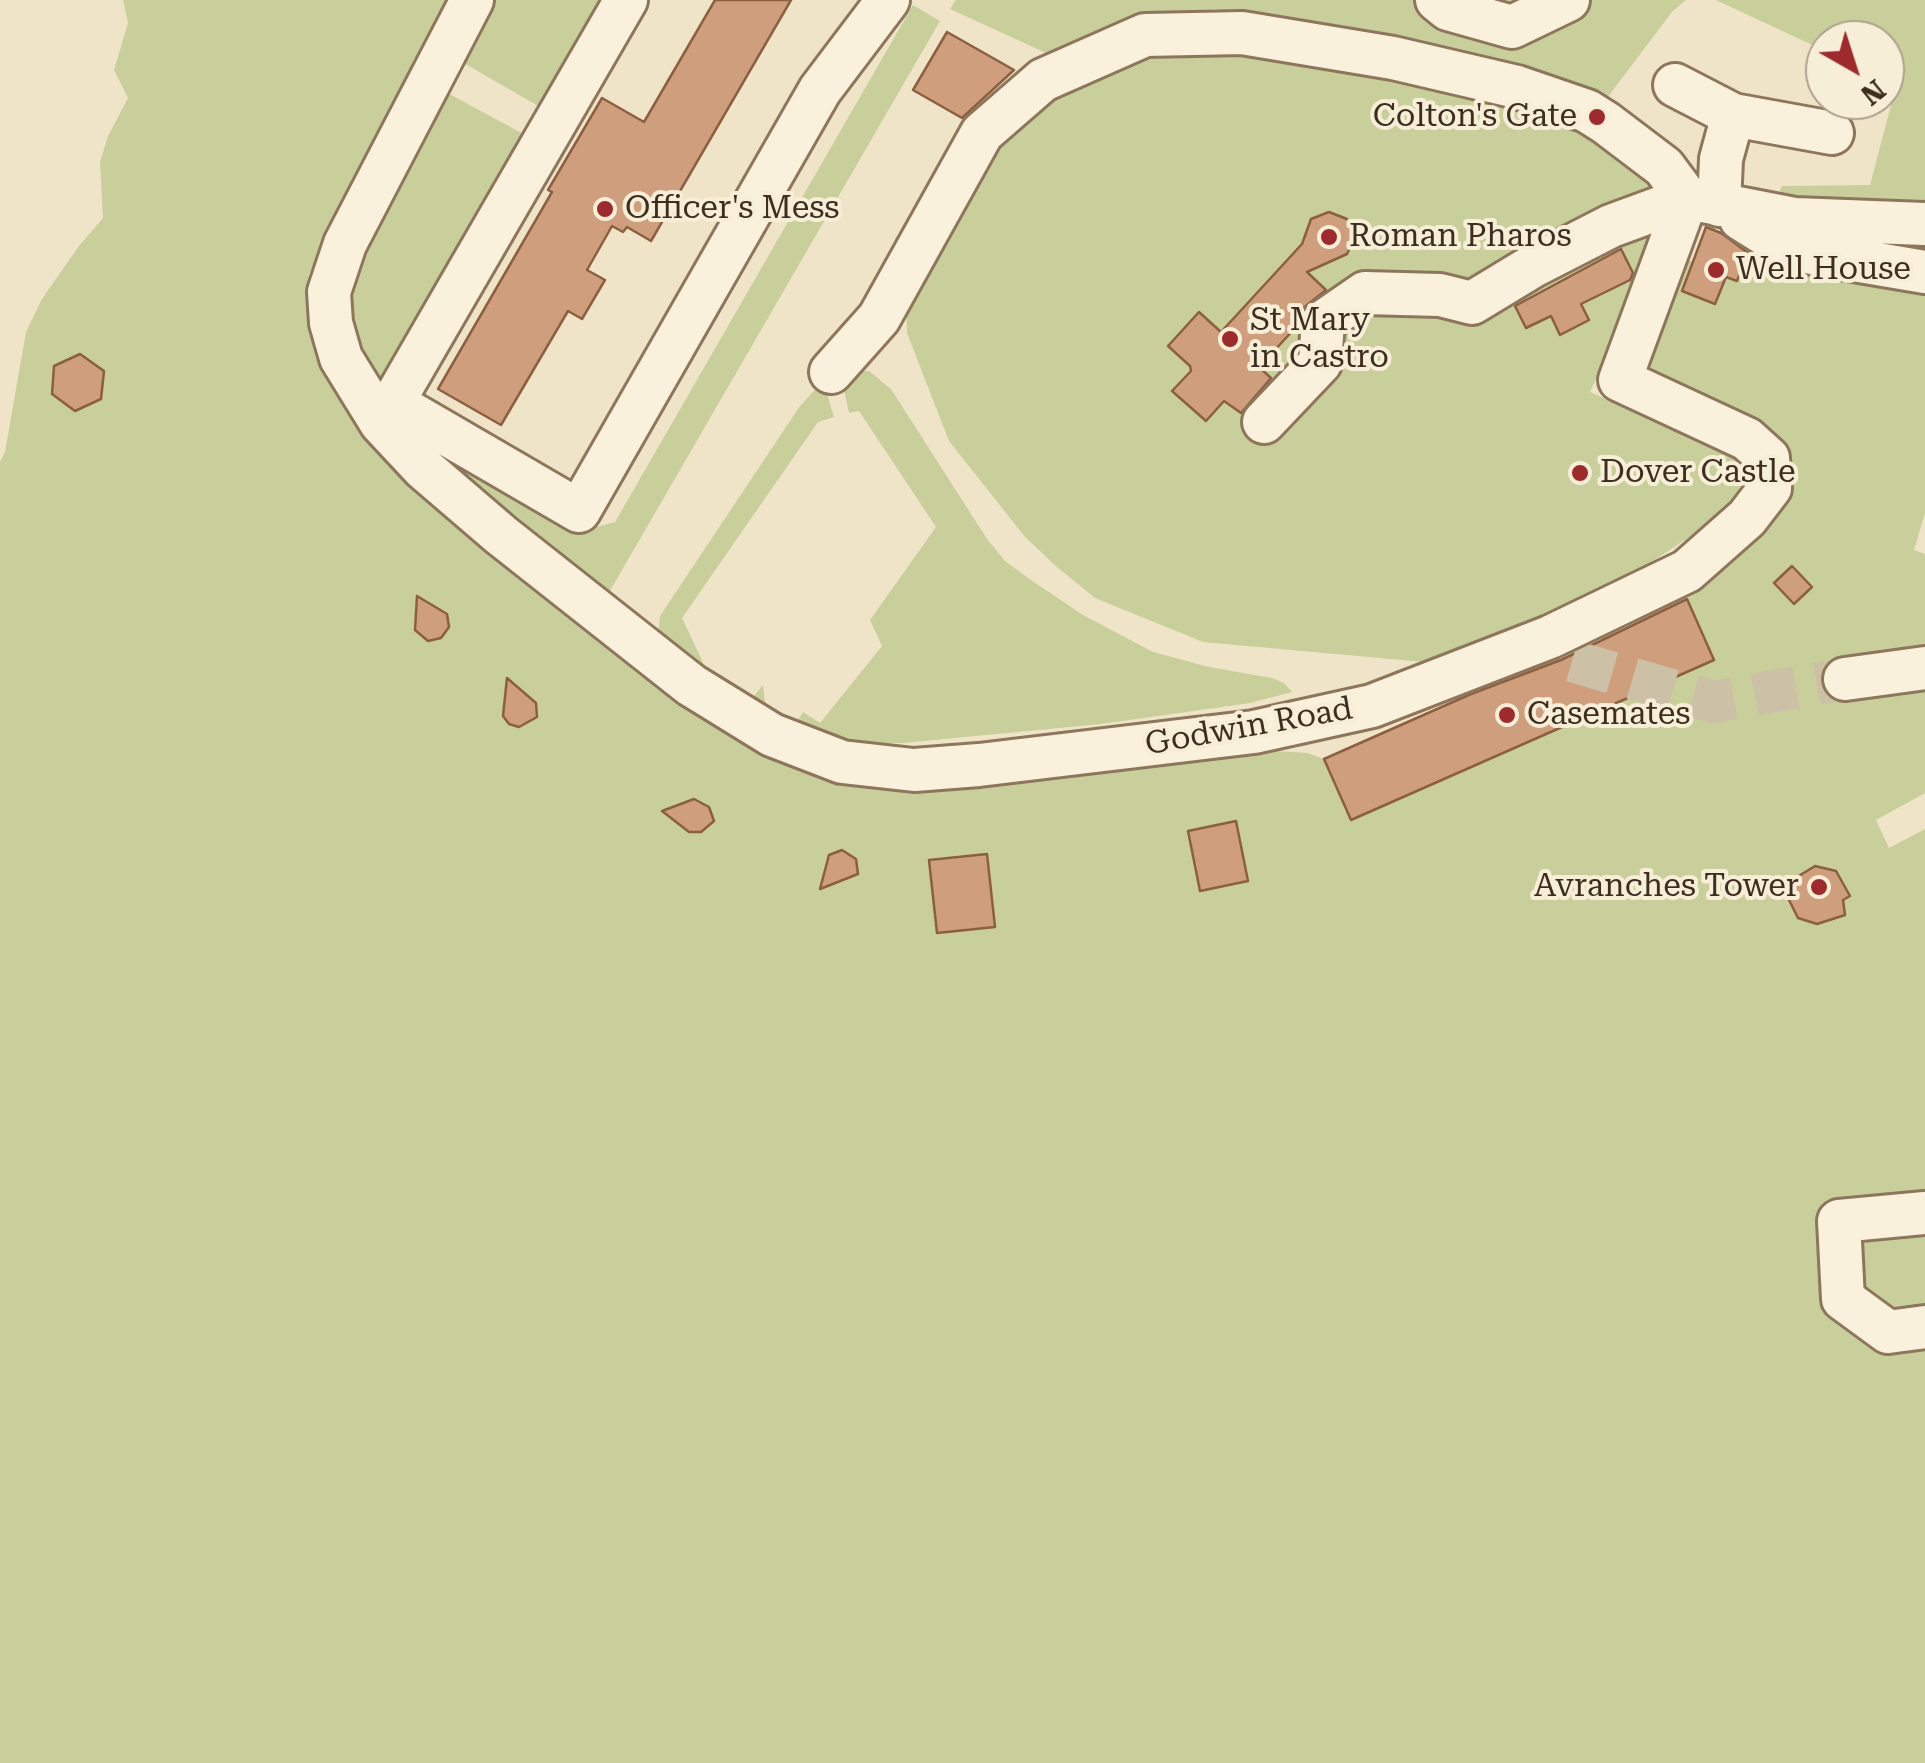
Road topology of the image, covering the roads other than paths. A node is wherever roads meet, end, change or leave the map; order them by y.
1 (472, 0) edge
2 (626, 0) edge
3 (888, 0) edge
4 (1438, 0) edge
5 (1568, 0) edge
6 (1675, 85) dead end
7 (1733, 116) junction
8 (1832, 133) dead end
9 (1703, 202) junction
10 (1925, 224) edge
11 (1925, 272) edge
12 (831, 372) dead end
13 (388, 413) junction
14 (1264, 422) dead end
15 (1925, 668) edge
16 (1845, 679) tunnel mouth
17 (1925, 1213) edge
18 (1925, 1327) edge

1 - 13 lane, Godwin Road
2 - 13 lane
3 - 13 lane
4 - 5 lane
6 - 7 lane
7 - 8 lane
7 - 9 lane
9 - 10 lane
9 - 11 lane
9 - 12 lane
9 - 13 lane, Godwin Road
9 - 14 lane
15 - 16 lane
17 - 18 lane

